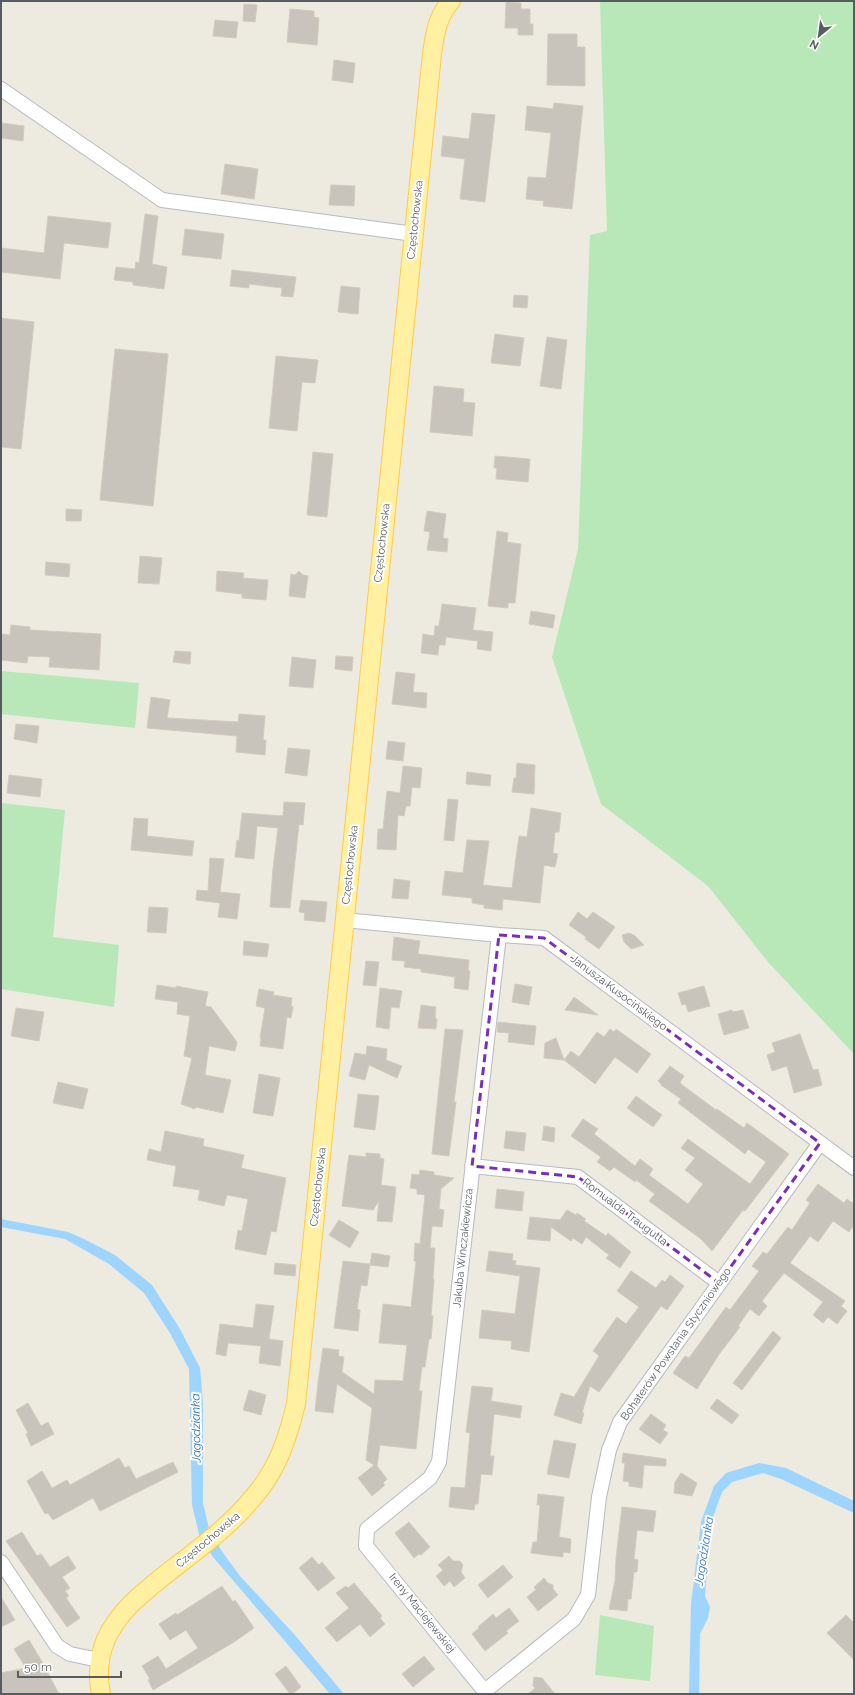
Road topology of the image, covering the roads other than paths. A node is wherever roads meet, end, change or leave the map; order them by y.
1 (451, 1) edge
2 (1, 89) edge
3 (414, 234) junction
4 (344, 920) junction
5 (499, 935) junction
6 (820, 1143) junction
7 (472, 1166) junction
8 (854, 1168) edge
9 (719, 1283) junction
10 (367, 1529) joint
11 (1, 1562) edge
12 (100, 1660) junction
13 (486, 1692) edge
14 (101, 1694) edge

1 - 3 main road, Częstochowska
2 - 3 street
3 - 4 main road, Częstochowska
4 - 5 street, Janusza Kusocińskiego
4 - 12 main road, Częstochowska
5 - 6 street, Janusza Kusocińskiego
5 - 7 street, Jakuba Winczakiewicza
6 - 8 street, Janusza Kusocińskiego
6 - 9 street, Bohaterów Powstania Styczniowego
7 - 9 street, Romualda Traugutta
7 - 10 street, Jakuba Winczakiewicza
9 - 13 street, Bohaterów Powstania Styczniowego
10 - 13 street, Ireny Maciejewskiej
11 - 12 street
12 - 14 main road, Częstochowska

